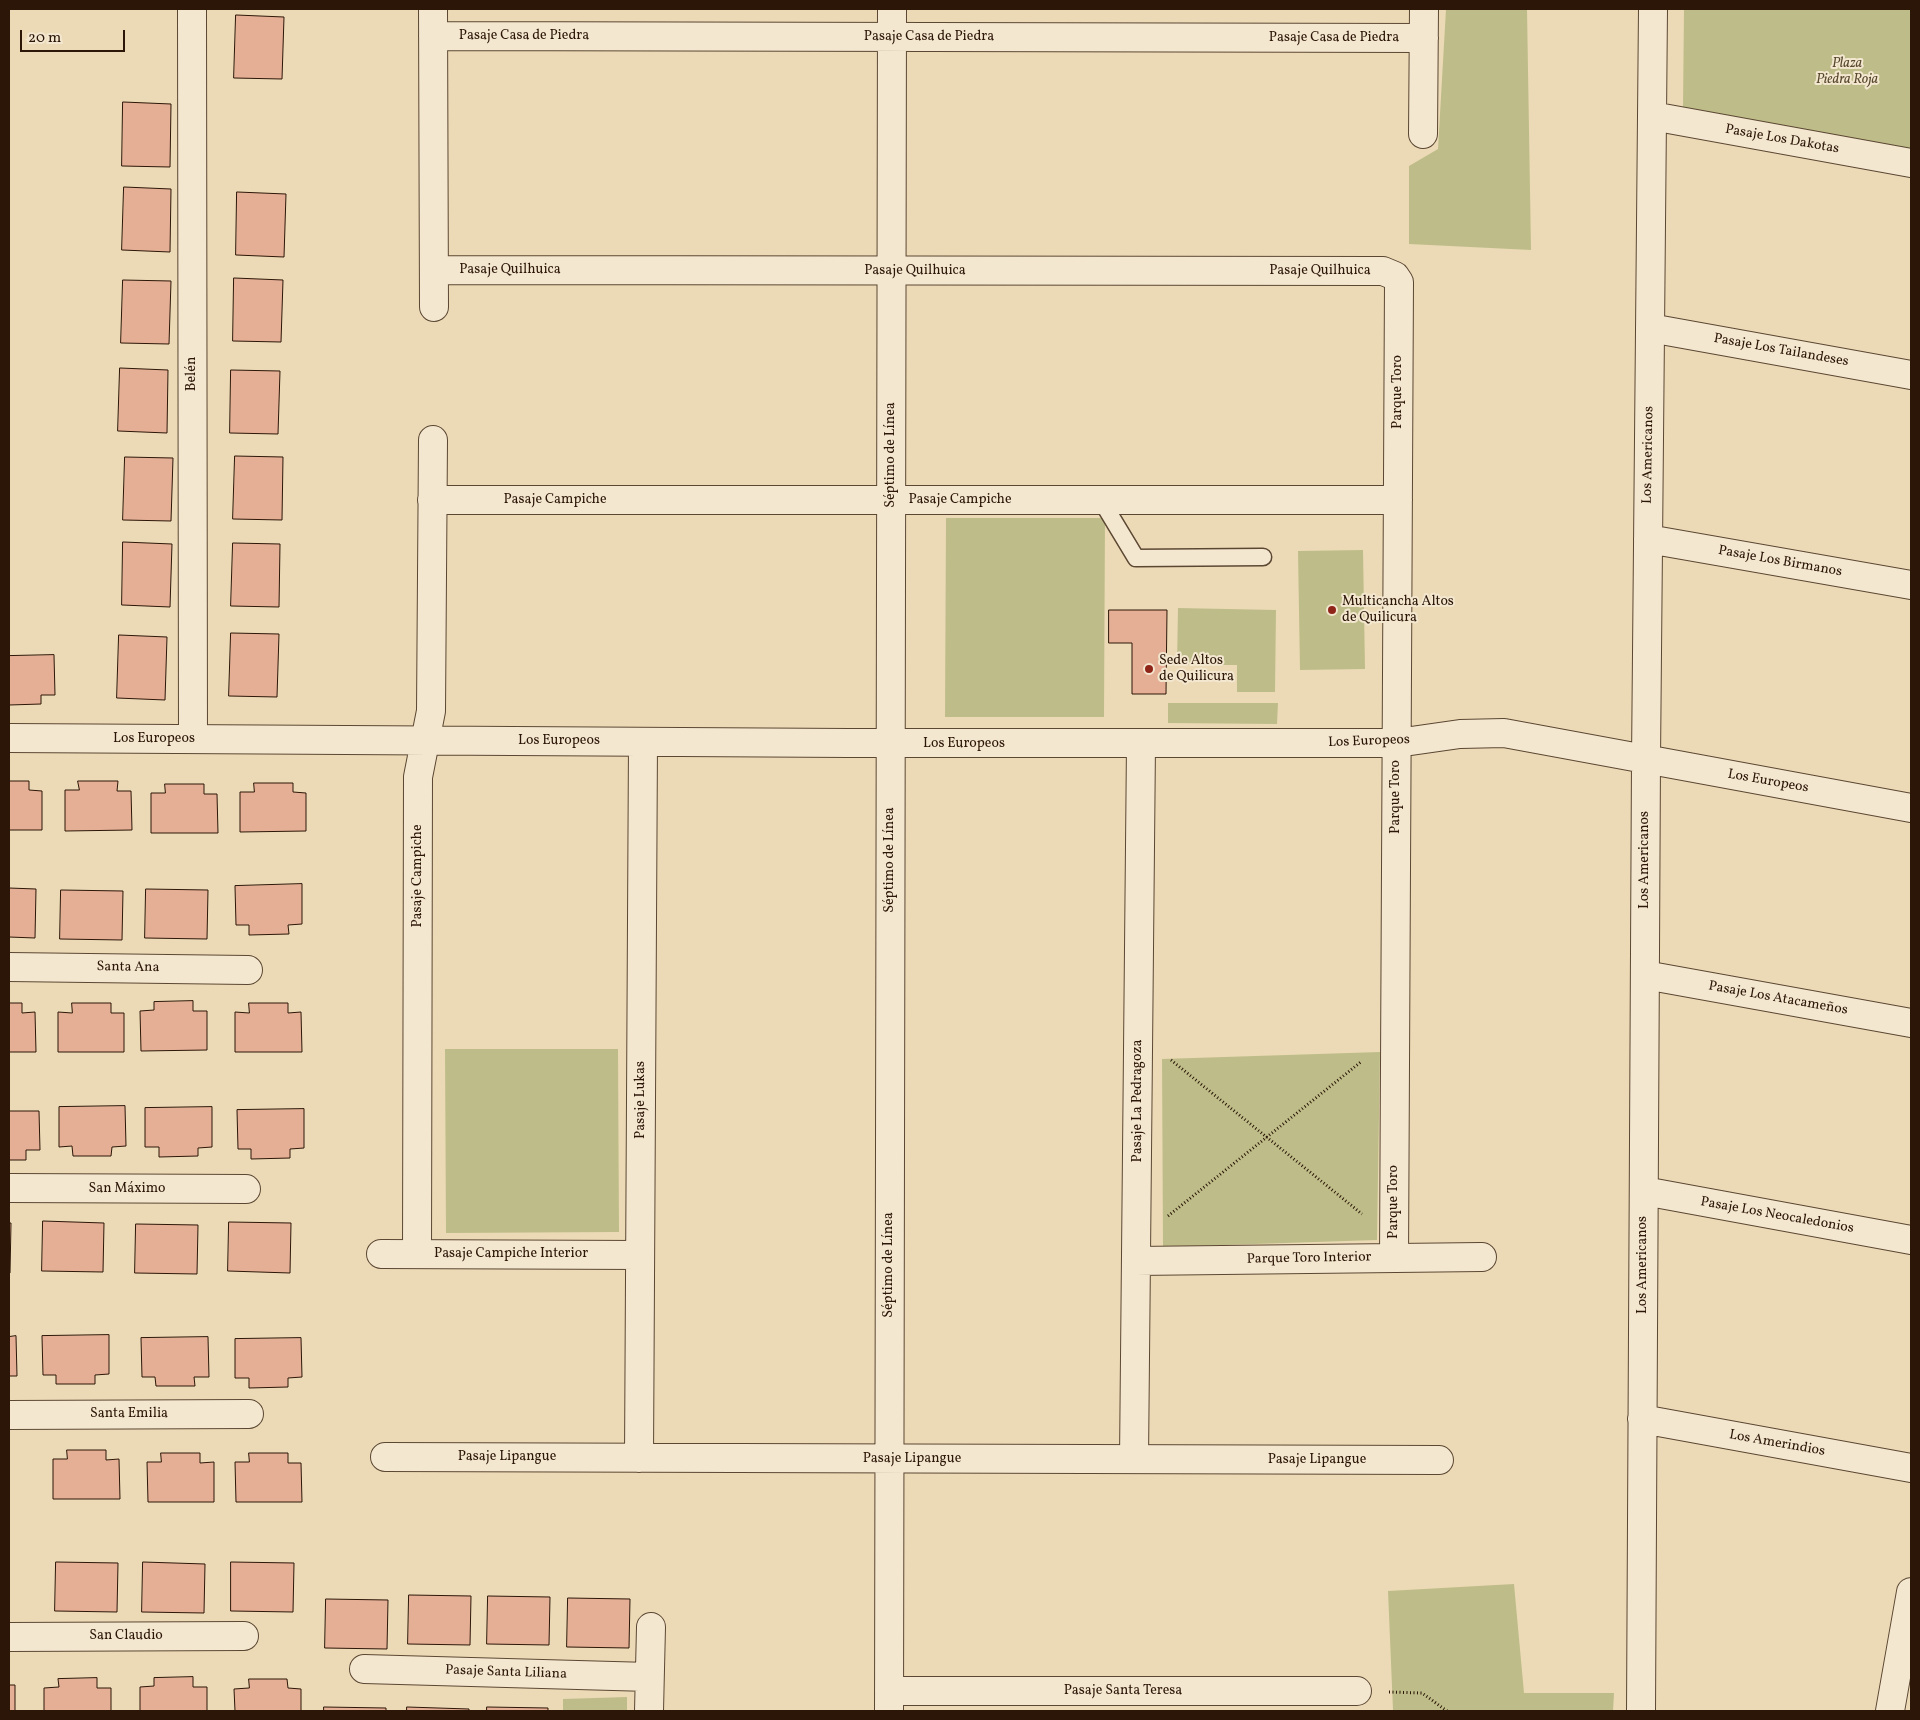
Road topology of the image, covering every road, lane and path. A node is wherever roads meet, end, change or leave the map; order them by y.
1 (192, 9) edge
2 (433, 9) edge
3 (892, 9) edge
4 (1424, 9) edge
5 (1653, 9) edge
6 (433, 36) junction
7 (892, 37) junction
8 (1424, 38) junction
9 (1652, 116) junction
10 (1423, 134) dead end
11 (1911, 163) edge
12 (434, 270) junction
13 (891, 270) junction
14 (1395, 276) joint
15 (434, 307) dead end
16 (1650, 328) junction
17 (1911, 375) edge
18 (433, 440) dead end
19 (432, 500) junction
20 (891, 500) junction
21 (1101, 500) junction
22 (1398, 500) junction
23 (1648, 538) junction
24 (1263, 557) dead end
25 (1911, 586) edge
26 (9, 738) edge
27 (193, 739) junction
28 (426, 740) junction
29 (644, 742) junction
30 (1397, 743) junction
31 (890, 744) junction
32 (1141, 744) junction
33 (1646, 760) junction
34 (1911, 808) edge
35 (9, 967) edge
36 (248, 970) dead end
37 (1645, 975) junction
38 (1911, 1023) edge
39 (1138, 1033) junction
40 (1395, 1054) junction
41 (1266, 1137) junction
42 (9, 1188) edge
43 (246, 1189) dead end
44 (1644, 1192) junction
45 (1911, 1240) edge
46 (1394, 1249) junction
47 (1136, 1251) junction
48 (381, 1254) dead end
49 (417, 1254) junction
50 (640, 1255) junction
51 (1482, 1257) dead end
52 (9, 1414) edge
53 (249, 1414) dead end
54 (1642, 1419) junction
55 (385, 1457) dead end
56 (639, 1458) junction
57 (889, 1458) junction
58 (1134, 1459) junction
59 (1439, 1460) dead end
60 (1911, 1468) edge
61 (1911, 1592) edge
62 (651, 1627) dead end
63 (244, 1636) dead end
64 (9, 1637) edge
65 (364, 1670) dead end
66 (649, 1677) junction
67 (1358, 1691) joint
68 (889, 1701) edge
69 (649, 1711) edge
70 (1447, 1711) edge
71 (1641, 1711) edge
72 (1890, 1711) edge

1 - 27 street, Belén
2 - 6 street
3 - 7 street, Séptimo de Línea
4 - 8 street
5 - 9 street, Los Americanos
6 - 7 street, Pasaje Casa de Piedra
6 - 12 street
7 - 8 street, Pasaje Casa de Piedra
7 - 13 street, Séptimo de Línea
8 - 10 street
9 - 11 street, Pasaje Los Dakotas
9 - 16 street, Los Americanos
12 - 13 street, Pasaje Quilhuica
12 - 15 street
13 - 14 street, Pasaje Quilhuica
13 - 20 street, Séptimo de Línea
14 - 22 street, Parque Toro
16 - 17 street, Pasaje Los Tailandeses
16 - 23 street, Los Americanos
18 - 19 street, Pasaje Campiche
19 - 20 street, Pasaje Campiche
19 - 28 street, Pasaje Campiche
20 - 21 street, Pasaje Campiche
20 - 31 street, Séptimo de Línea
21 - 22 street, Pasaje Campiche
21 - 24 lane
22 - 30 street, Parque Toro
23 - 25 street, Pasaje Los Birmanos
23 - 33 street, Los Americanos
26 - 27 street, Los Europeos
27 - 28 street, Los Europeos
28 - 29 street, Los Europeos
28 - 49 street, Pasaje Campiche
29 - 31 street, Los Europeos
29 - 50 street, Pasaje Lukas
30 - 32 street, Los Europeos
30 - 33 street, Los Europeos
30 - 40 street, Parque Toro
31 - 32 street, Los Europeos
31 - 57 street, Séptimo de Línea
32 - 39 street, Pasaje La Pedragoza
33 - 34 street, Los Europeos
33 - 37 street, Los Americanos
35 - 36 street, Santa Ana
37 - 38 street, Pasaje Los Atacameños
37 - 44 street, Los Americanos
39 - 41 path
39 - 47 street, Pasaje La Pedragoza
40 - 41 path
40 - 46 street, Parque Toro
41 - 46 path
41 - 47 path
42 - 43 street, San Máximo
44 - 45 street, Pasaje Los Neocaledonios
44 - 54 street, Los Americanos
46 - 47 street, Parque Toro Interior
46 - 51 street, Parque Toro Interior
47 - 58 street, Pasaje La Pedragoza
48 - 49 street, Pasaje Campiche Interior
49 - 50 street, Pasaje Campiche Interior
50 - 56 street, Pasaje Lukas
52 - 53 street, Santa Emilia
54 - 60 street, Los Amerindios
54 - 71 street, Los Americanos
55 - 56 street, Pasaje Lipangue
56 - 57 street, Pasaje Lipangue
57 - 58 street, Pasaje Lipangue
57 - 68 street, Séptimo de Línea
58 - 59 street, Pasaje Lipangue
61 - 72 street
62 - 66 street
63 - 64 street, San Claudio
65 - 66 street, Pasaje Santa Liliana
66 - 69 street
67 - 68 street, Pasaje Santa Teresa
67 - 70 path

